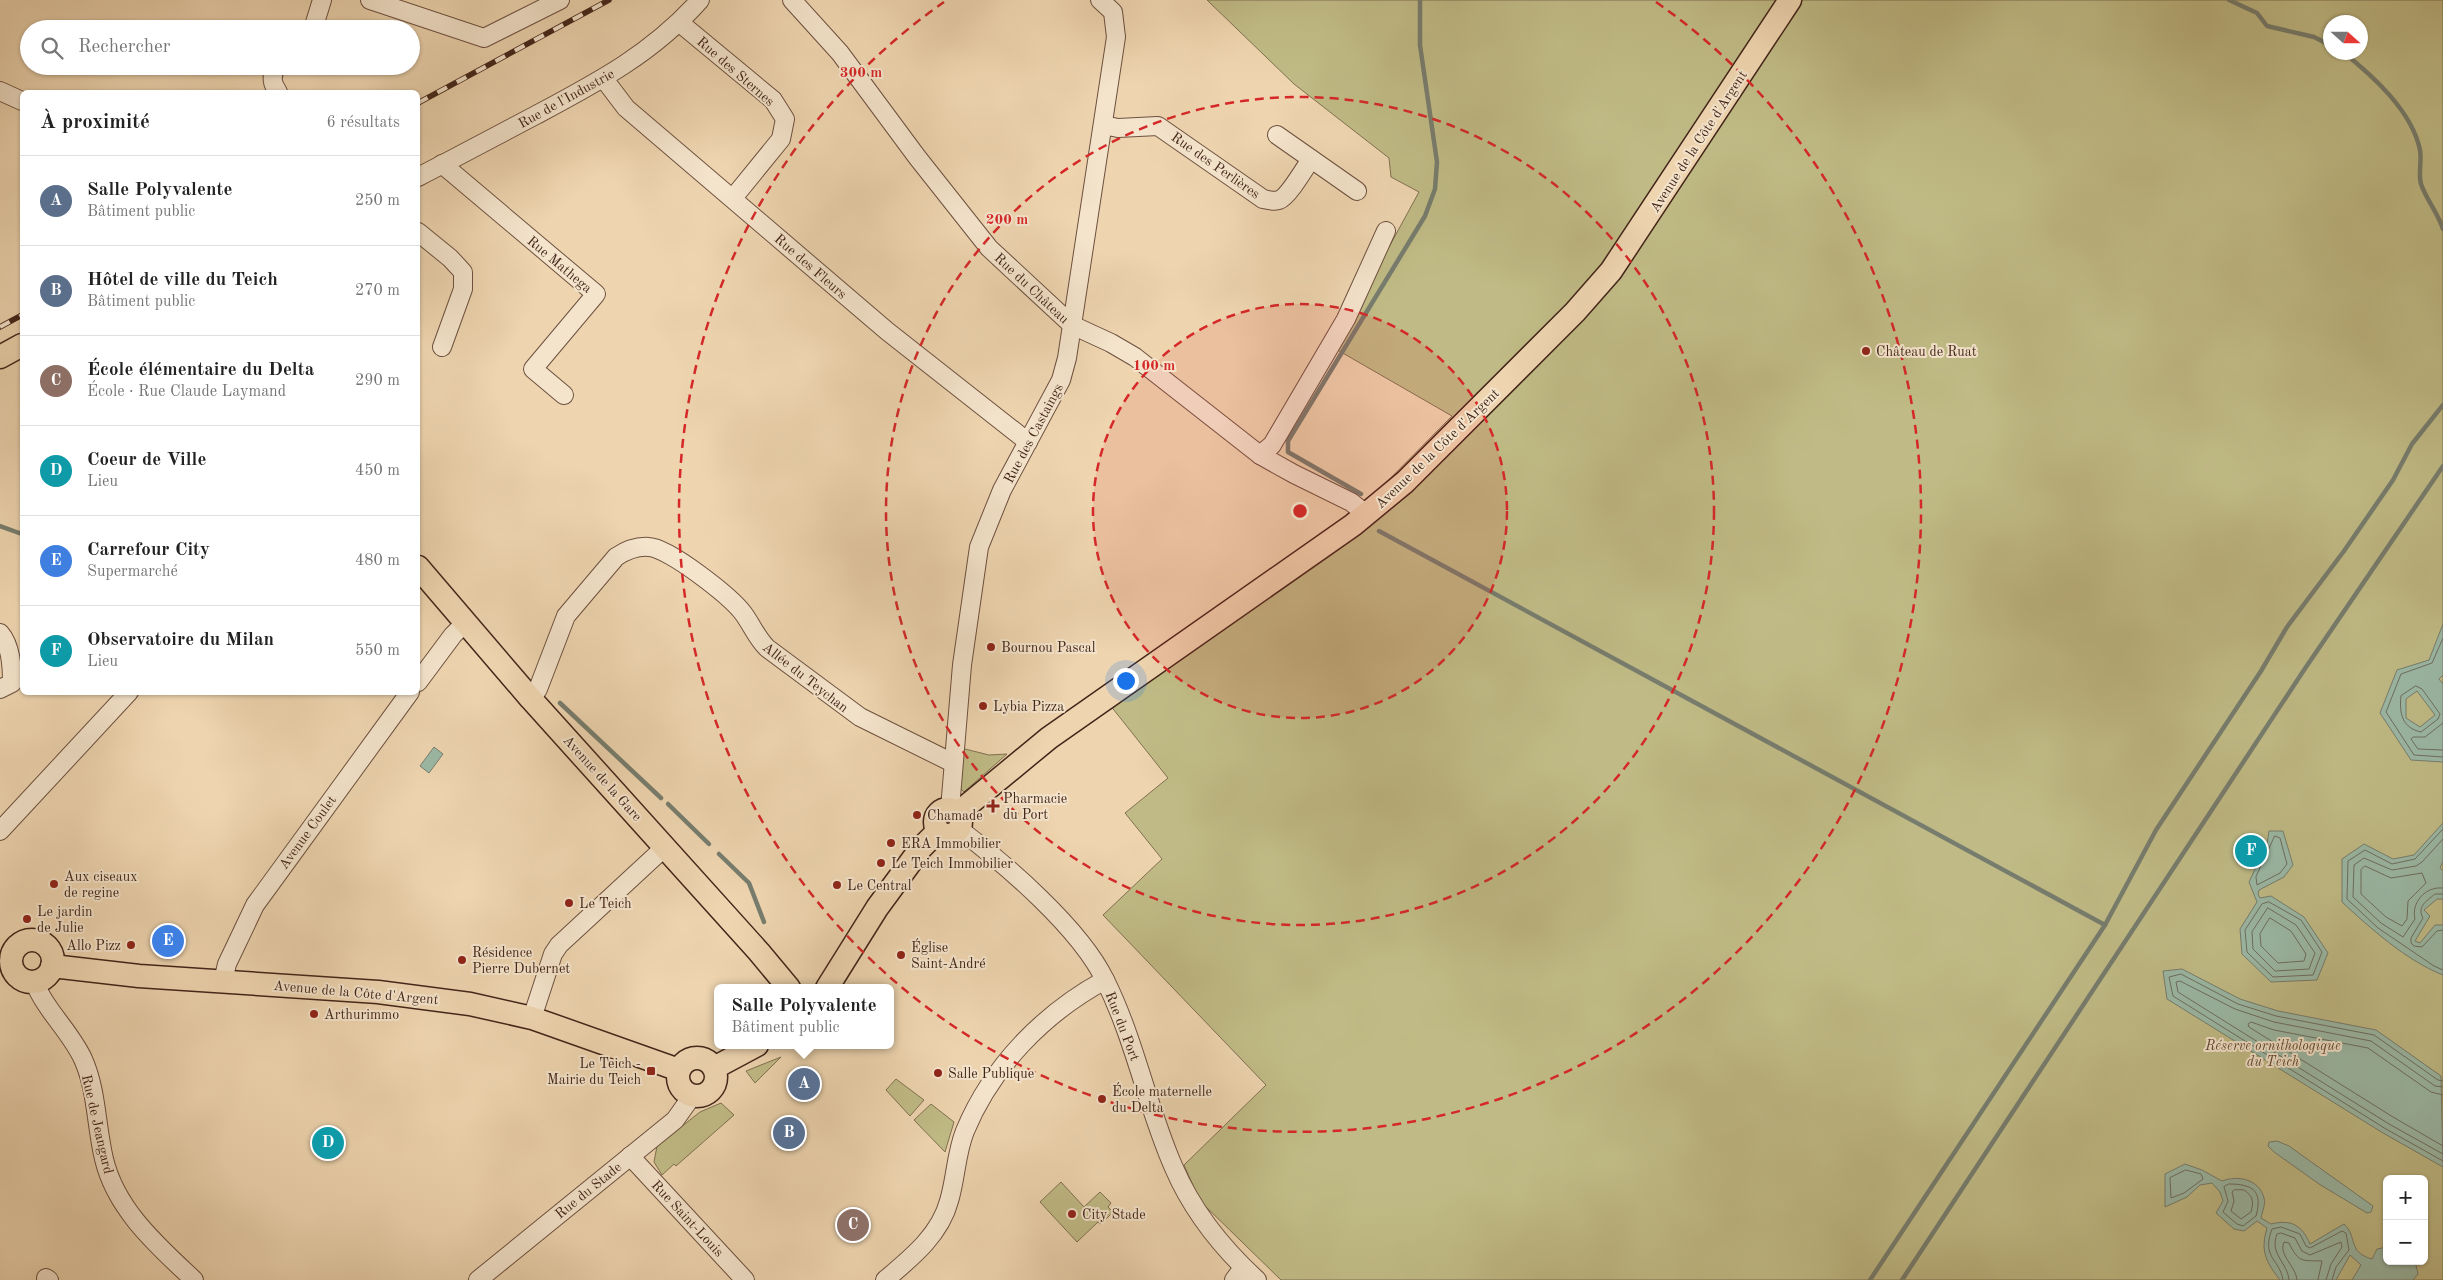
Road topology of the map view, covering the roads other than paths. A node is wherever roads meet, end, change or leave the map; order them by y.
1 (322, 0) edge
2 (370, 0) edge
3 (560, 0) edge
4 (700, 0) edge
5 (792, 0) edge
6 (1790, 0) edge
7 (1111, 4) edge
8 (316, 20) edge
9 (680, 22) junction
10 (273, 75) edge
11 (604, 79) junction
12 (277, 90) edge
13 (0, 91) edge
14 (20, 99) edge
15 (1103, 125) junction
16 (1277, 135) dead end
17 (1311, 159) junction
18 (442, 164) junction
19 (420, 177) edge
20 (1357, 191) dead end
21 (733, 198) junction
22 (1386, 231) dead end
23 (420, 234) edge
24 (1072, 325) junction
25 (20, 346) edge
26 (442, 347) dead end
27 (0, 357) edge
28 (564, 395) dead end
29 (1028, 442) junction
30 (1260, 455) junction
31 (1366, 514) junction
32 (420, 569) edge
33 (466, 622) junction
34 (10, 637) edge
35 (17, 671) edge
36 (420, 679) edge
37 (0, 689) edge
38 (125, 695) edge
39 (408, 695) edge
40 (531, 698) junction
41 (953, 763) junction
42 (951, 820) junction
43 (0, 831) edge
44 (665, 847) junction
45 (7, 948) edge
46 (52, 966) junction
47 (17, 980) edge
48 (1105, 980) junction
49 (223, 981) junction
50 (785, 984) edge
51 (830, 984) edge
52 (532, 1018) junction
53 (750, 1049) edge
54 (714, 1068) junction
55 (679, 1070) junction
56 (692, 1096) junction
57 (630, 1156) junction
58 (1238, 1274) edge
59 (194, 1280) edge
60 (478, 1280) edge
61 (746, 1280) edge
62 (886, 1280) edge
63 (1256, 1280) edge

1 - 8 street
2 - 3 street
4 - 9 street, Rue de l'Industrie
5 - 24 street, Rue du Château
6 - 31 main road, Avenue de la Côte d'Argent
7 - 15 street, Rue des Castaings
9 - 11 street, Rue de l'Industrie
9 - 21 street, Rue des Sternes
10 - 12 street
11 - 18 street, Rue de l'Industrie
11 - 21 street, Rue des Fleurs
13 - 14 street
15 - 17 street, Rue des Perlières
15 - 24 street, Rue des Castaings
16 - 17 street
17 - 20 street
18 - 19 street, Rue de l'Industrie
18 - 28 street, Rue Mathega
21 - 29 street, Rue des Fleurs
22 - 30 street
23 - 26 street
24 - 29 street, Rue des Castaings
24 - 30 street, Rue du Château
25 - 27 main road
29 - 41 street, Rue des Castaings
30 - 31 street, Rue du Château
31 - 42 main road, Avenue de la Côte d'Argent
32 - 33 main road, Avenue de la Gare
33 - 36 street
33 - 40 main road, Avenue de la Gare
34 - 35 street
35 - 37 street
38 - 43 street
39 - 49 street, Avenue Coulet
40 - 41 street, Allée du Teychan
40 - 44 main road, Avenue de la Gare
41 - 42 street, Rue des Castaings
42 - 48 street, Rue du Port
42 - 51 main road, Avenue de la Côte d'Argent
44 - 50 main road, Avenue de la Gare
44 - 52 street
45 - 46 main road
45 - 47 main road
46 - 47 main road
46 - 49 main road, Avenue de la Côte d'Argent
47 - 59 street, Rue de Jeangard
48 - 58 street, Rue du Port
48 - 62 street
49 - 52 main road, Avenue de la Côte d'Argent
52 - 55 main road, Avenue de la Côte d'Argent
53 - 54 main road
54 - 55 main road
54 - 56 main road
55 - 56 main road
56 - 57 street, Rue du Stade
57 - 60 street, Rue du Stade
57 - 61 street, Rue Saint-Louis
58 - 63 street, Rue du Port

